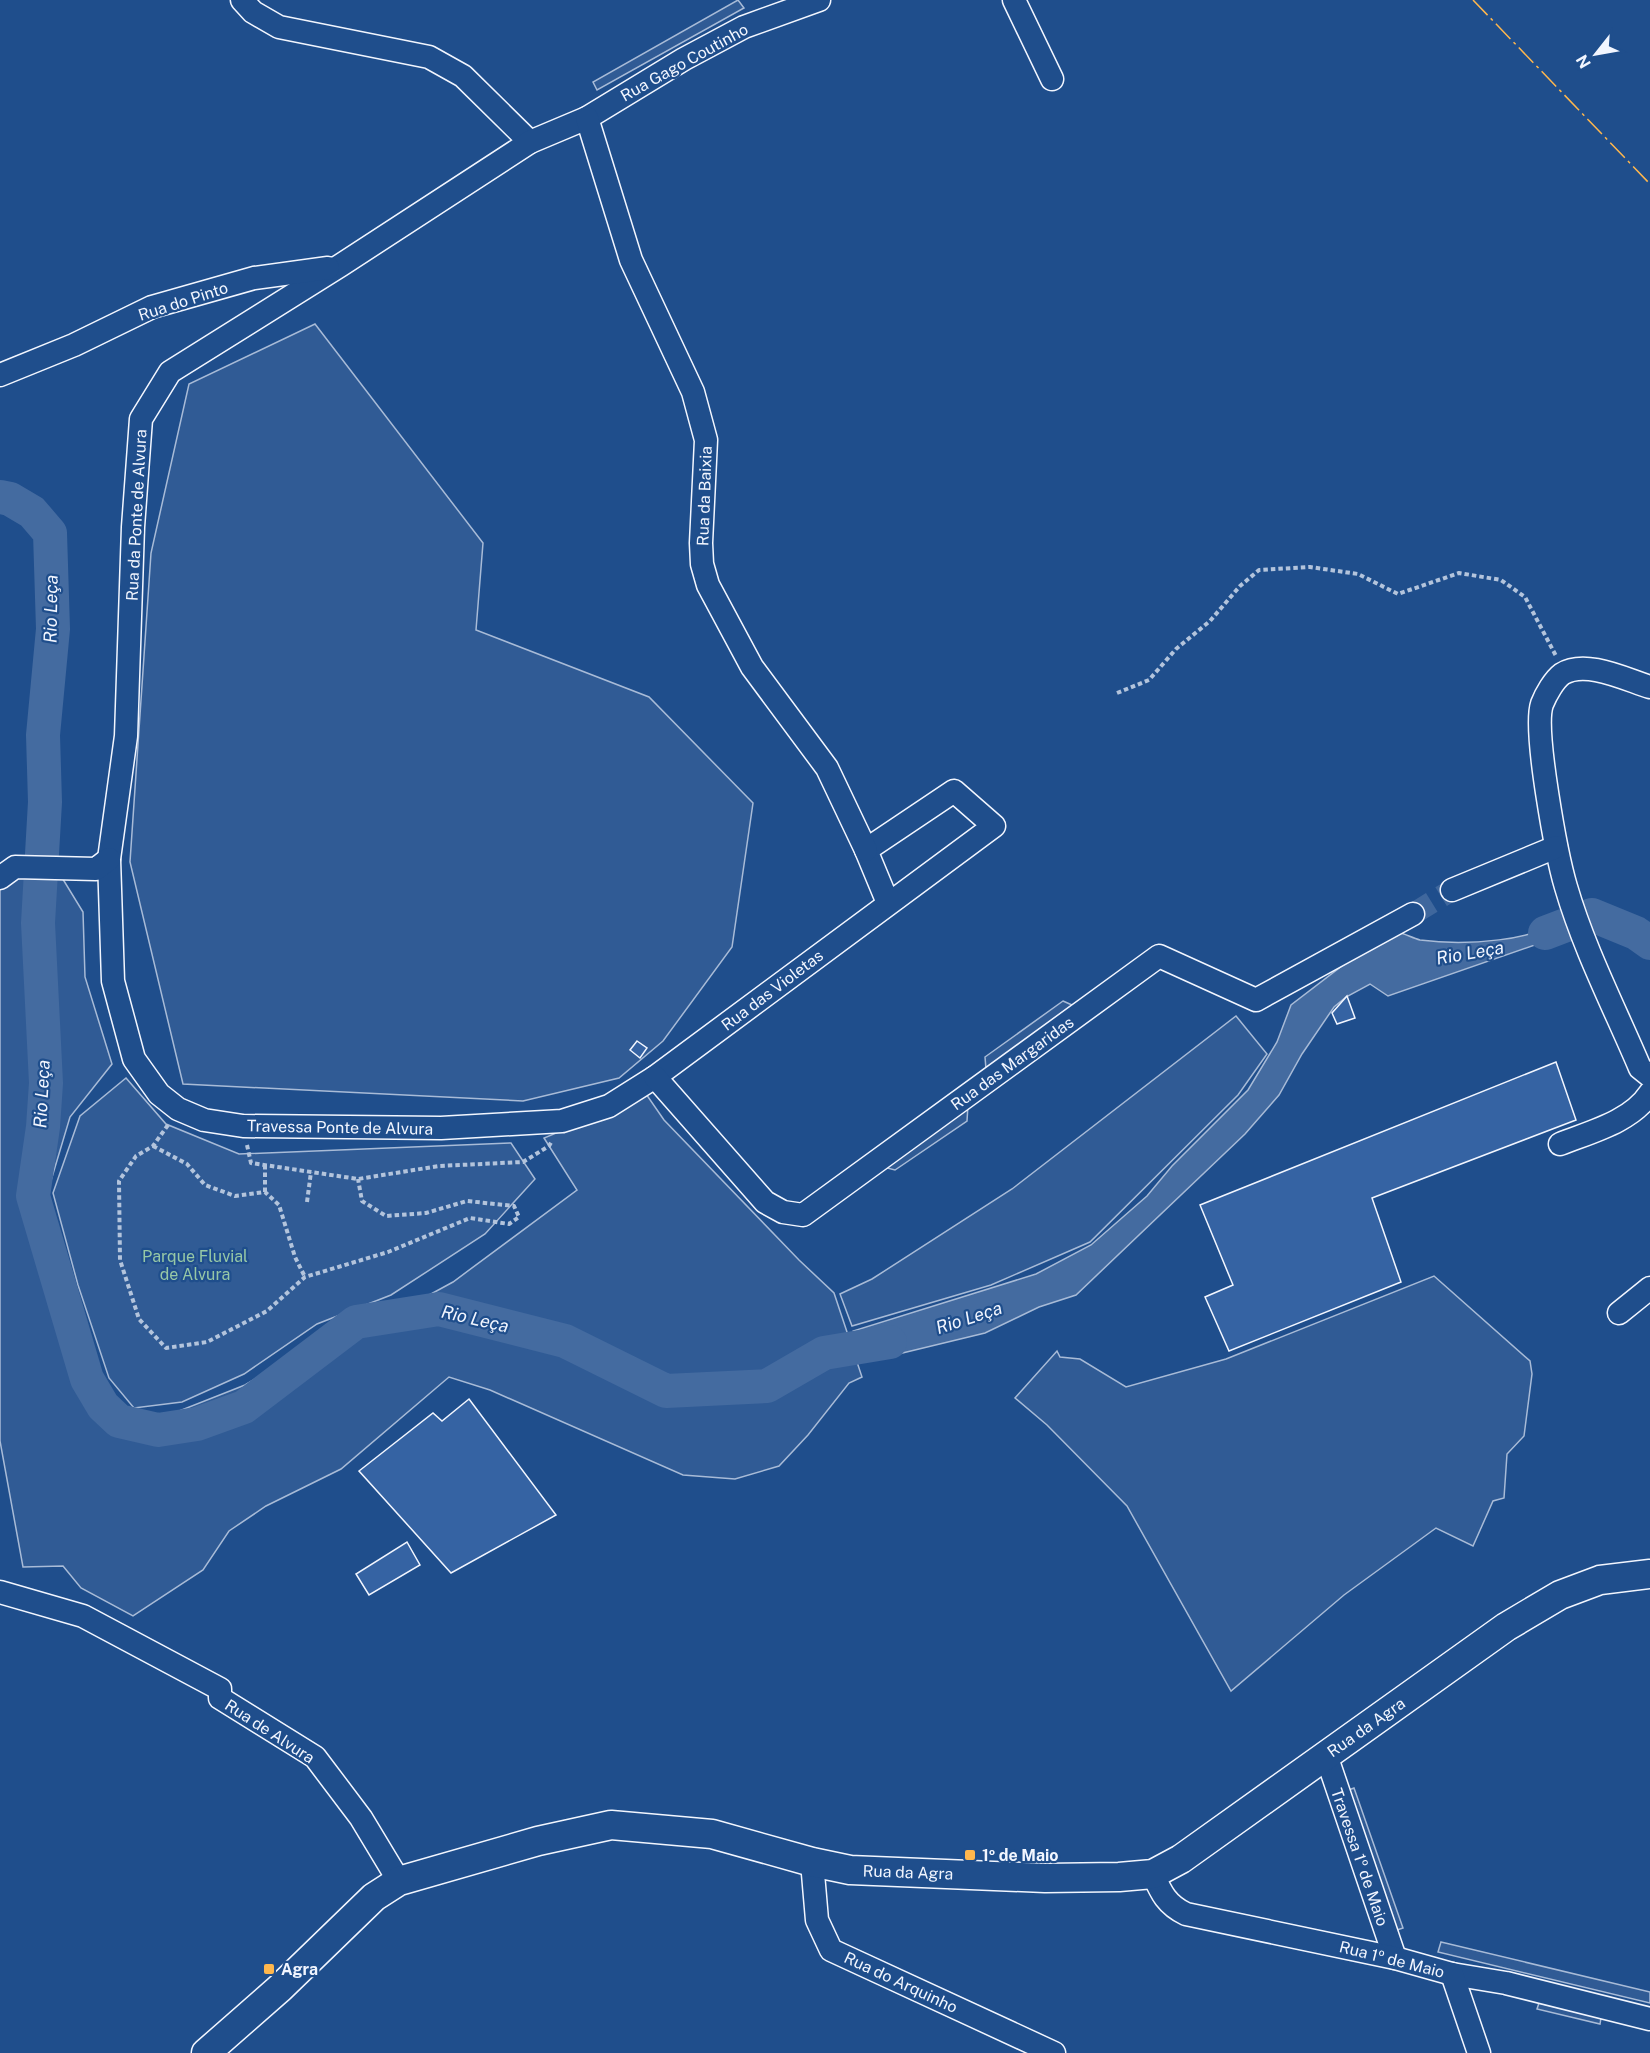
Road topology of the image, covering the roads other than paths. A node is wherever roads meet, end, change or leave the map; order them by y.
1 (242, 0) edge
2 (819, 0) edge
3 (1014, 0) edge
4 (1052, 79) dead end
5 (587, 118) junction
6 (530, 142) junction
7 (341, 265) junction
8 (0, 375) edge
9 (1650, 687) edge
10 (1556, 847) junction
11 (866, 850) junction
12 (109, 859) junction
13 (7, 873) edge
14 (1452, 890) tunnel mouth
15 (888, 903) junction
16 (1413, 914) tunnel mouth
17 (1650, 1076) edge
18 (655, 1077) junction
19 (1650, 1093) edge
20 (1560, 1144) dead end
21 (1650, 1288) edge
22 (1619, 1313) dead end
23 (1650, 1574) edge
24 (0, 1592) edge
25 (1326, 1755) junction
26 (812, 1862) junction
27 (1153, 1874) junction
28 (399, 1881) junction
29 (1395, 1958) junction
30 (1452, 1974) junction
31 (1650, 2019) edge
32 (206, 2053) edge
33 (1054, 2053) edge
34 (1479, 2053) edge

1 - 6 street
2 - 5 street, Rua Gago Coutinho
3 - 4 street
5 - 6 street, Rua da Ponte de Alvura
5 - 11 street, Rua da Baixia
6 - 7 street, Rua da Ponte de Alvura
7 - 8 street, Rua do Pinto
7 - 12 street, Rua da Ponte de Alvura
9 - 10 street
10 - 14 street
10 - 17 street
11 - 15 street, Rua da Baixia
11 - 15 street, Rua das Violetas
12 - 13 street
12 - 18 street, Travessa Ponte de Alvura
15 - 18 street, Rua das Violetas
16 - 18 street, Rua das Margaridas
19 - 20 street
21 - 22 street
23 - 25 main road, Rua da Agra
24 - 28 street, Rua de Alvura
25 - 27 main road, Rua da Agra
25 - 29 street, Travessa 1º de Maio
26 - 27 main road, Rua da Agra
26 - 28 main road, Rua da Agra
26 - 33 street, Rua do Arquinho
27 - 29 street, Rua 1º de Maio
28 - 32 main road, Rua da Agra
29 - 30 street, Rua 1º de Maio
30 - 31 street, Rua 1º de Maio
30 - 34 street

